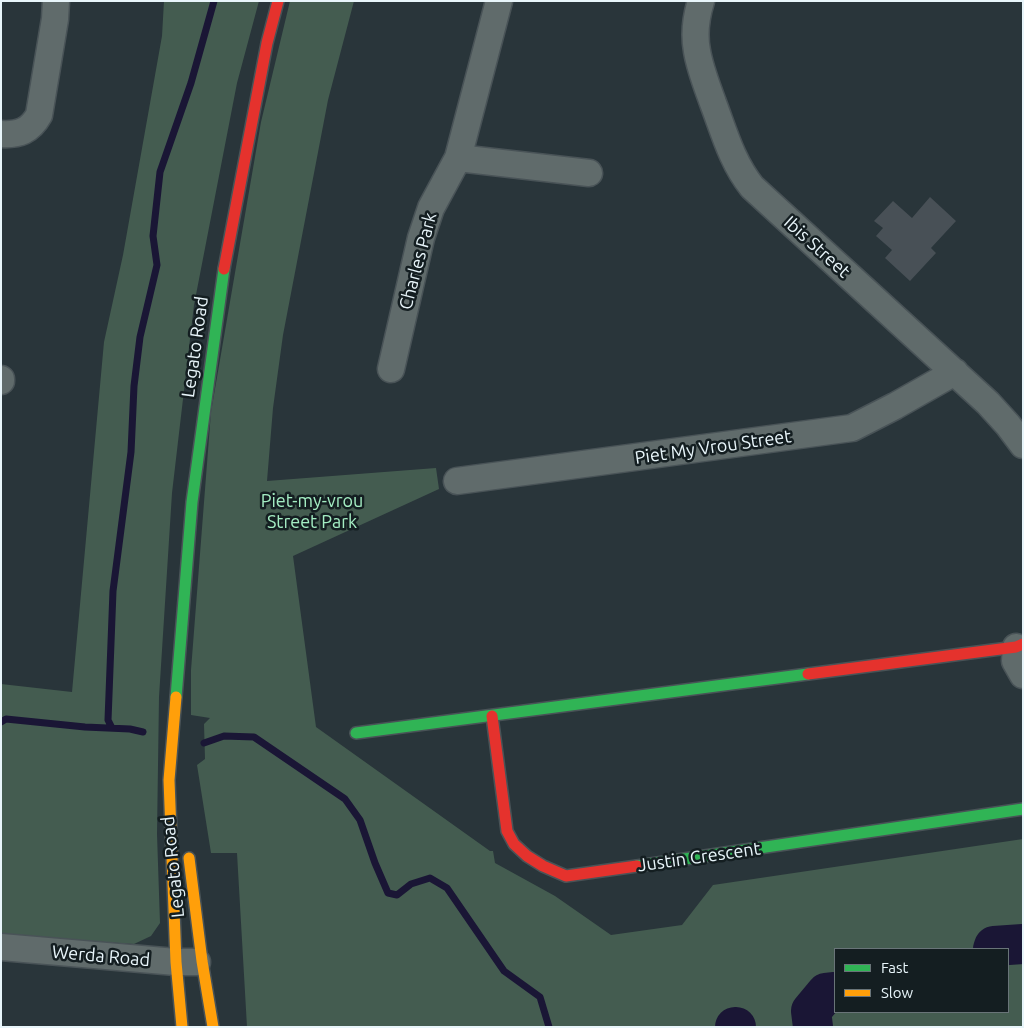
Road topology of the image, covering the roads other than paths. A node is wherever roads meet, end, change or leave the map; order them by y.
1 (56, 1) edge
2 (278, 1) edge
3 (499, 1) edge
4 (701, 1) edge
5 (1, 134) edge
6 (458, 158) junction
7 (589, 173) dead end
8 (391, 369) dead end
9 (955, 372) junction
10 (1023, 445) edge
11 (457, 481) dead end
12 (1019, 645) edge
13 (1023, 675) edge
14 (175, 702) junction
15 (492, 716) junction
16 (356, 733) dead end
17 (181, 771) dead end
18 (1023, 809) edge
19 (188, 850) dead end
20 (1, 946) edge
21 (176, 962) junction
22 (202, 962) junction
23 (182, 1027) edge
24 (213, 1027) edge

1 - 5 street
2 - 14 street, Legato Road
3 - 6 street, Charles Park
4 - 9 street, Ibis Street
6 - 7 street
6 - 8 street, Charles Park
9 - 10 street, Ibis Street
9 - 11 street, Piet My Vrou Street
12 - 13 street
12 - 15 street
14 - 17 street, Legato Road
14 - 21 street, Legato Road
15 - 16 street
15 - 18 street, Justin Crescent
19 - 22 street, Legato Road
20 - 21 street, Werda Road
21 - 22 street, Werda Road
21 - 23 street, Legato Road
22 - 24 street, Legato Road

